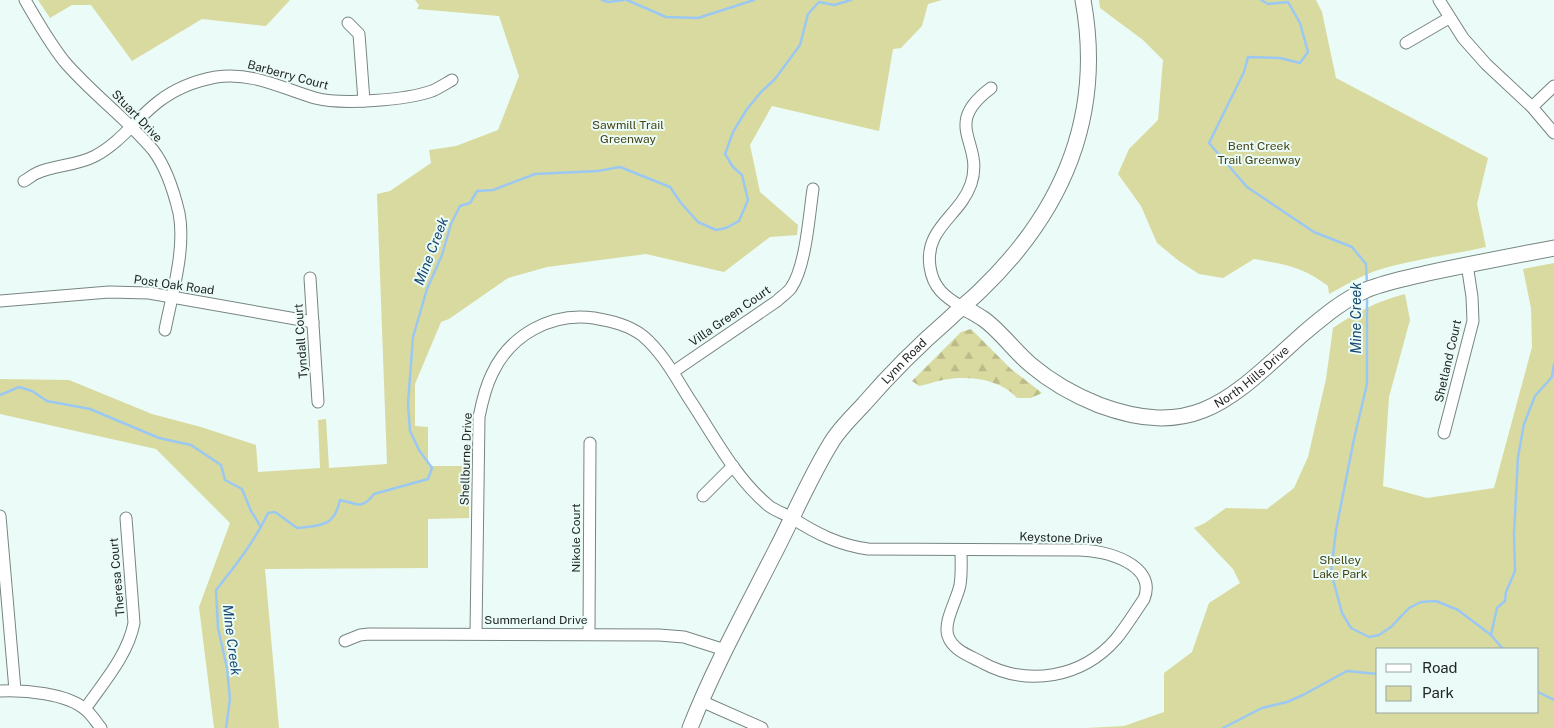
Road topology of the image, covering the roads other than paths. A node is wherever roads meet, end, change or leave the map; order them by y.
1 (25, 0) edge
2 (1082, 0) edge
3 (1440, 0) edge
4 (1449, 18) junction
5 (348, 22) dead end
6 (1406, 43) dead end
7 (452, 80) dead end
8 (1554, 86) edge
9 (991, 88) dead end
10 (364, 101) junction
11 (1532, 107) junction
12 (131, 127) junction
13 (1554, 133) edge
14 (24, 181) dead end
15 (813, 189) dead end
16 (1554, 248) edge
17 (1467, 264) junction
18 (310, 278) dead end
19 (171, 296) junction
20 (0, 301) edge
21 (962, 307) junction
22 (313, 322) junction
23 (165, 330) dead end
24 (673, 372) junction
25 (318, 402) dead end
26 (1444, 433) dead end
27 (590, 443) dead end
28 (733, 466) junction
29 (703, 496) dead end
30 (0, 516) edge
31 (126, 518) dead end
32 (792, 518) junction
33 (961, 550) junction
34 (476, 633) junction
35 (589, 634) junction
36 (948, 635) junction
37 (936, 638) dead end
38 (345, 641) dead end
39 (725, 650) junction
40 (15, 690) junction
41 (0, 691) edge
42 (701, 701) junction
43 (85, 709) junction
44 (101, 728) edge
45 (690, 728) edge
46 (762, 728) edge

1 - 12 street, Stuart Drive
2 - 21 main road, Lynn Road
3 - 4 street
4 - 6 street
4 - 11 street
5 - 10 street
7 - 10 street, Barberry Court
8 - 11 street
9 - 21 street
10 - 12 street, Barberry Court
11 - 13 street
12 - 14 street, Barberry Court
12 - 19 street, Stuart Drive
15 - 24 street, Villa Green Court
16 - 17 main road, North Hills Drive
17 - 21 main road, North Hills Drive
17 - 26 street, Shetland Court
18 - 22 street, Tyndall Court
19 - 20 street, Post Oak Road
19 - 22 street, Post Oak Road
19 - 23 street, Stuart Drive
21 - 32 main road, Lynn Road
22 - 25 street, Tyndall Court
24 - 28 street, Shellburne Drive
24 - 34 street, Shellburne Drive
27 - 35 street, Nikole Court
28 - 29 street
28 - 32 street, Shellburne Drive
30 - 40 street
31 - 43 street, Theresa Court
32 - 33 street, Keystone Drive
32 - 39 main road, Lynn Road
33 - 36 street
33 - 36 street, Keystone Drive
34 - 35 street, Summerland Drive
34 - 38 street, Summerland Drive
35 - 39 street, Summerland Drive
36 - 37 street
39 - 42 main road, Lynn Road
40 - 41 street
40 - 43 street
42 - 45 main road, Lynn Road
42 - 46 street
43 - 44 street

